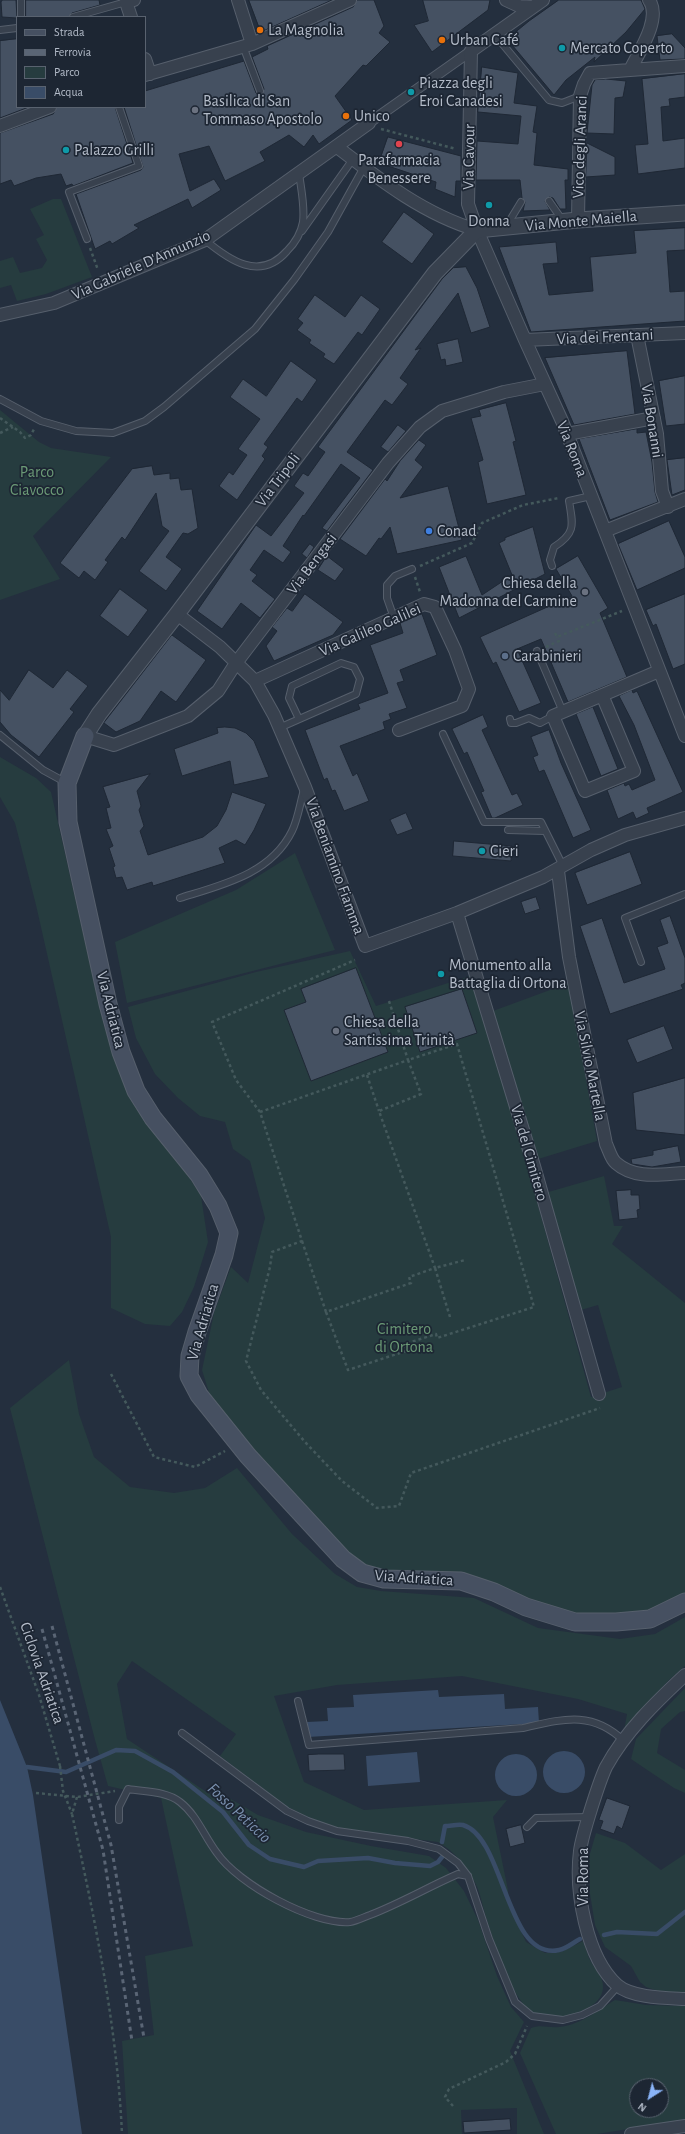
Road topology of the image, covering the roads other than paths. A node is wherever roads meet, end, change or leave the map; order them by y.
1 (20, 0) edge
2 (238, 0) edge
3 (350, 0) edge
4 (506, 0) edge
5 (649, 0) edge
6 (130, 1) edge
7 (538, 4) edge
8 (21, 16) edge
9 (78, 16) edge
10 (131, 16) edge
11 (16, 28) edge
12 (0, 30) edge
13 (495, 35) junction
14 (248, 45) junction
15 (471, 51) junction
16 (685, 66) edge
17 (630, 70) junction
18 (147, 75) edge
19 (260, 91) dead end
20 (580, 96) junction
21 (47, 108) edge
22 (119, 108) edge
23 (367, 124) joint
24 (0, 126) edge
25 (337, 147) junction
26 (353, 159) junction
27 (364, 167) junction
28 (299, 173) junction
29 (549, 201) dead end
30 (521, 202) dead end
31 (685, 213) edge
32 (578, 220) junction
33 (563, 221) junction
34 (506, 227) junction
35 (477, 230) junction
36 (298, 237) junction
37 (87, 239) road end
38 (205, 240) junction
39 (0, 315) edge
40 (685, 333) edge
41 (637, 335) junction
42 (524, 340) junction
43 (545, 384) junction
44 (0, 399) edge
45 (654, 418) junction
46 (567, 434) junction
47 (591, 496) junction
48 (685, 499) edge
49 (668, 507) junction
50 (605, 531) junction
51 (552, 566) dead end
52 (412, 569) road end
53 (177, 614) junction
54 (394, 618) junction
55 (536, 651) road end
56 (236, 663) junction
57 (659, 671) junction
58 (255, 681) junction
59 (602, 695) junction
60 (558, 714) junction
61 (299, 719) junction
62 (510, 719) dead end
63 (279, 728) junction
64 (399, 730) dead end
65 (443, 734) dead end
66 (0, 736) edge
67 (85, 736) junction
68 (685, 736) edge
69 (67, 782) junction
70 (306, 786) junction
71 (685, 818) edge
72 (508, 830) dead end
73 (545, 831) junction
74 (560, 868) junction
75 (685, 894) edge
76 (180, 898) dead end
77 (457, 912) junction
78 (641, 962) dead end
79 (685, 1173) edge
80 (599, 1394) road end
81 (685, 1602) edge
82 (685, 1675) edge
83 (298, 1700) dead end
84 (182, 1733) dead end
85 (624, 1741) junction
86 (590, 1817) junction
87 (119, 1820) dead end
88 (527, 1827) dead end
89 (468, 1876) junction
90 (618, 1986) junction
91 (685, 1999) edge
92 (685, 2126) edge
93 (631, 2134) edge

1 - 8 lane
2 - 14 street
3 - 14 street
4 - 7 street
5 - 17 street
6 - 9 lane
6 - 10 street
7 - 13 street
11 - 12 lane
13 - 15 street
13 - 20 lane
14 - 18 street
14 - 19 lane
15 - 23 street
15 - 35 street, Via Cavour
16 - 17 street
17 - 20 street, Vico degli Aranci
20 - 32 street, Vico degli Aranci
21 - 24 street
22 - 37 lane
23 - 25 street, Via Gabriele D'Annunzio
25 - 26 street
25 - 28 street, Via Gabriele D'Annunzio
26 - 27 street
26 - 36 lane
27 - 35 street
27 - 44 lane
28 - 36 lane
28 - 38 street, Via Gabriele D'Annunzio
29 - 33 lane
30 - 34 lane
31 - 32 street, Via Monte Maiella
32 - 33 street, Via Monte Maiella
33 - 34 street, Via Monte Maiella
34 - 35 street, Via Monte Maiella
35 - 42 street, Via Roma
35 - 53 street, Via Tripoli
36 - 38 lane
38 - 39 street, Via Gabriele D'Annunzio
40 - 41 street, Via dei Frentani
41 - 42 street, Via dei Frentani
41 - 45 street, Via Bonanni
42 - 43 street, Via Roma
43 - 46 street, Via Roma
43 - 56 street, Via Bengasi
45 - 46 street
45 - 49 street, Via Bonanni
46 - 47 street, Via Roma
47 - 50 street, Via Roma
47 - 51 lane
48 - 49 street
49 - 50 street
50 - 57 street, Via Roma
52 - 54 lane
53 - 56 street, Via Beniamino Fiamma
53 - 67 street, Via Tripoli
54 - 58 street, Via Galileo Galilei
54 - 64 street, Via Galileo Galilei
55 - 60 lane
56 - 58 street, Via Beniamino Fiamma
56 - 67 street, Via Bengasi
57 - 59 street
57 - 68 street, Via Roma
58 - 63 street, Via Beniamino Fiamma
59 - 60 street
59 - 60 street
60 - 62 lane
61 - 61 lane
61 - 63 lane
63 - 70 street, Via Beniamino Fiamma
65 - 73 lane
66 - 69 lane
67 - 69 main road, Via Adriatica
69 - 81 main road, Via Adriatica
70 - 76 lane, Via Beniamino Fiamma
70 - 77 street, Via Beniamino Fiamma
71 - 74 street
72 - 73 lane
73 - 74 lane
74 - 77 street
74 - 79 street, Via Silvio Martella
75 - 78 lane
77 - 80 street, Via del Cimitero
82 - 85 street, Via Roma
83 - 85 lane
84 - 89 lane
85 - 86 street, Via Roma
86 - 88 lane
86 - 90 street, Via Roma
87 - 89 lane
89 - 90 lane
90 - 91 street
92 - 93 street

